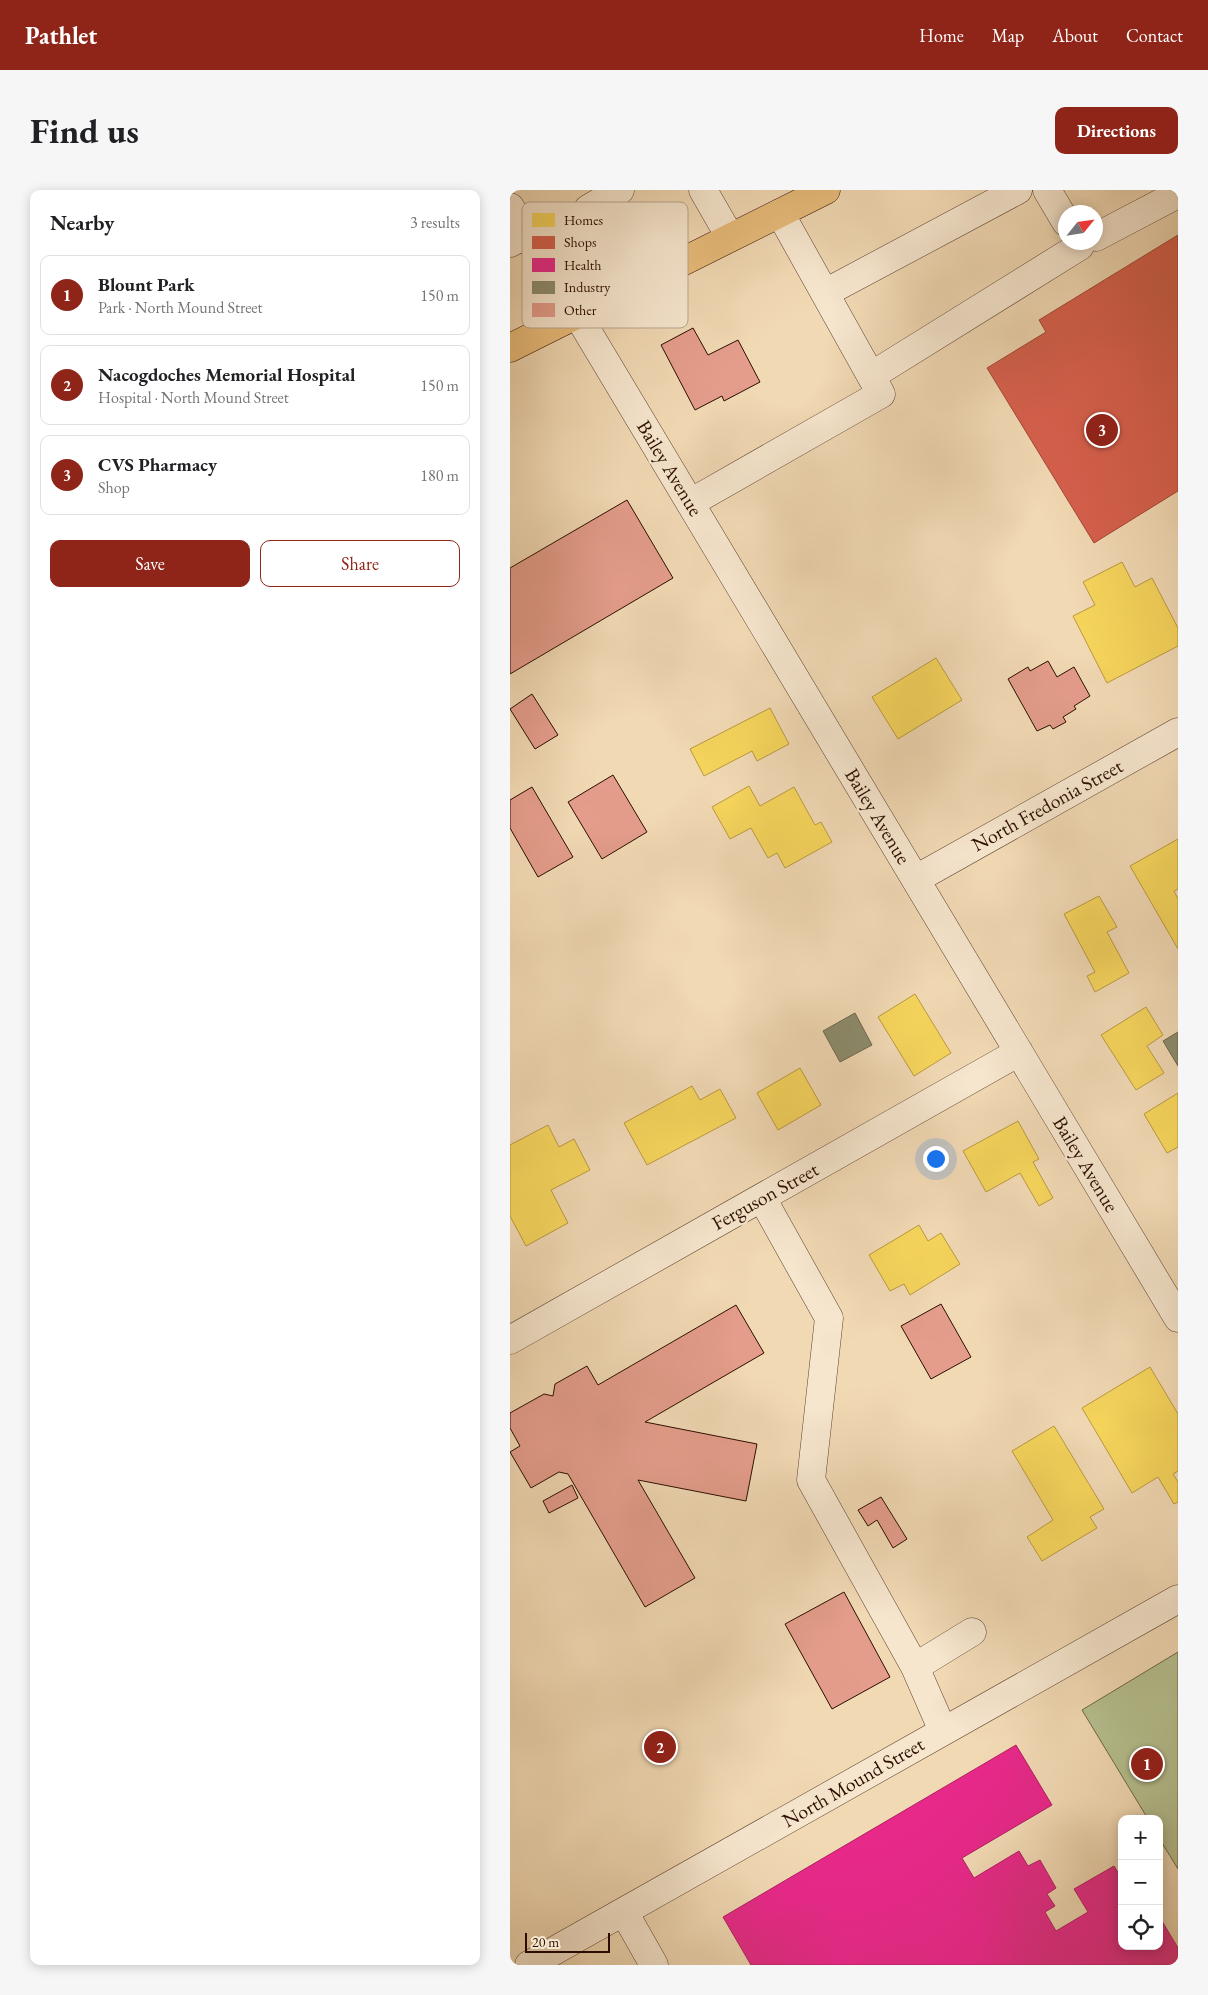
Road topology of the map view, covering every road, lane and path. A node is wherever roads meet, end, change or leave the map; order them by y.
1 (620, 190) edge
2 (703, 190) edge
3 (826, 190) edge
4 (1018, 190) edge
5 (1047, 190) edge
6 (1178, 194) edge
7 (600, 202) edge
8 (510, 207) edge
9 (1058, 209) edge
10 (780, 213) junction
11 (1103, 233) edge
12 (730, 237) junction
13 (518, 238) edge
14 (1072, 250) edge
15 (688, 258) edge
16 (825, 294) junction
17 (549, 328) edge
18 (585, 328) edge
19 (510, 348) edge
20 (871, 376) junction
21 (690, 503) junction
22 (1178, 732) edge
23 (916, 878) junction
24 (1019, 1052) junction
25 (762, 1198) junction
26 (1178, 1318) edge
27 (510, 1340) edge
28 (1178, 1599) edge
29 (972, 1632) dead end
30 (915, 1667) junction
31 (943, 1730) junction
32 (624, 1912) junction
33 (529, 1965) edge
34 (654, 1965) edge

1 - 7 street
2 - 12 street
3 - 10 main road
4 - 16 street
5 - 9 street
6 - 11 street
8 - 13 street, Bailey Avenue
10 - 12 main road
10 - 16 street
12 - 15 main road
14 - 20 street
16 - 20 street
17 - 19 main road
18 - 21 street, Bailey Avenue
20 - 21 street
21 - 23 street, Bailey Avenue
22 - 23 street, North Fredonia Street
23 - 24 street, Bailey Avenue
24 - 25 street, Ferguson Street
24 - 26 street, Bailey Avenue
25 - 27 street, Ferguson Street
25 - 30 street
28 - 31 street, North Mound Street
29 - 30 street
30 - 31 street
31 - 32 street, North Mound Street
32 - 33 street, North Mound Street
32 - 34 street

